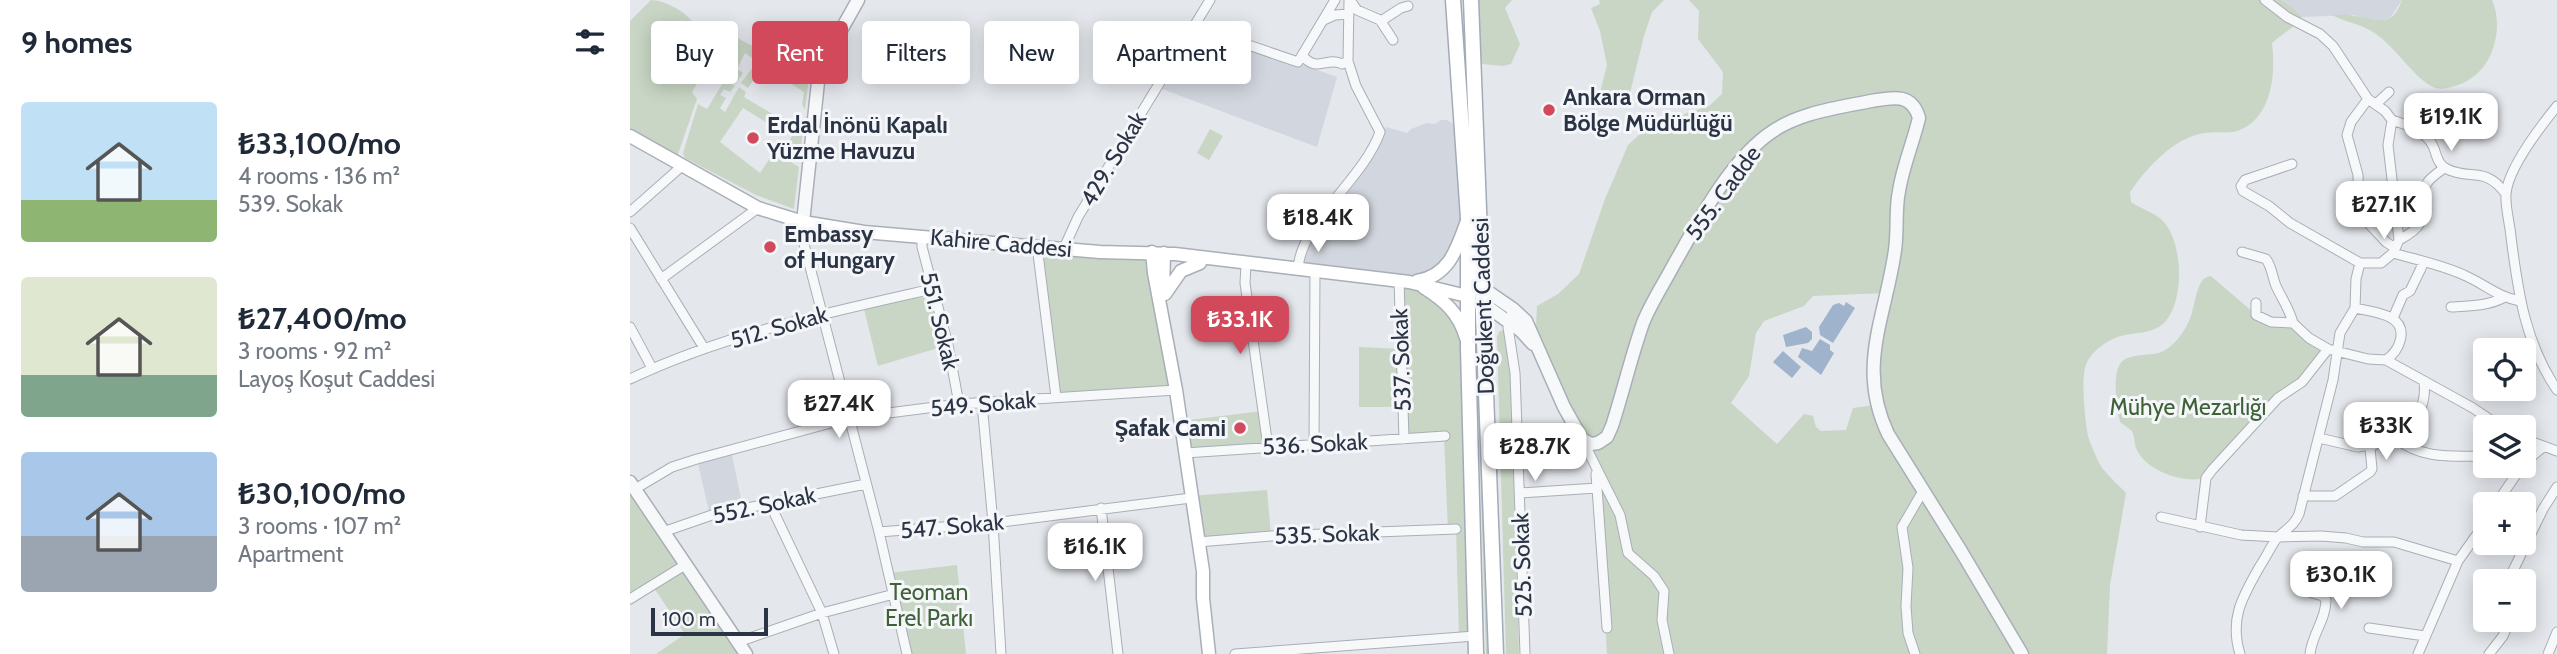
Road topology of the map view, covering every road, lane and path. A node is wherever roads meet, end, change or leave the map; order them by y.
1 (858, 0) edge
2 (1210, 0) edge
3 (1335, 0) edge
4 (1349, 0) edge
5 (1453, 0) edge
6 (1471, 0) edge
7 (2265, 0) edge
8 (1408, 6) dead end
9 (1349, 14) junction
10 (1196, 21) edge
11 (1323, 21) junction
12 (1381, 21) junction
13 (1393, 40) dead end
14 (1251, 46) edge
15 (1302, 55) junction
16 (1348, 61) junction
17 (1158, 84) edge
18 (2389, 92) dead end
19 (2372, 101) junction
20 (2557, 106) edge
21 (2392, 120) junction
22 (630, 136) edge
23 (2292, 164) dead end
24 (682, 166) junction
25 (2444, 168) junction
26 (2506, 194) junction
27 (758, 208) junction
28 (630, 212) edge
29 (1468, 218) junction
30 (803, 222) junction
31 (630, 228) edge
32 (922, 237) junction
33 (1037, 246) junction
34 (2396, 247) junction
35 (1064, 248) junction
36 (2242, 252) dead end
37 (1158, 257) junction
38 (1222, 262) junction
39 (2424, 262) junction
40 (1200, 263) junction
41 (2360, 263) junction
42 (1246, 264) junction
43 (1298, 268) junction
44 (1315, 270) junction
45 (661, 279) junction
46 (1410, 282) junction
47 (932, 289) junction
48 (1474, 292) junction
49 (1163, 298) junction
50 (2503, 298) junction
51 (2521, 301) junction
52 (2256, 303) dead end
53 (2451, 307) dead end
54 (2355, 308) junction
55 (822, 314) junction
56 (1509, 317) junction
57 (2393, 318) junction
58 (1164, 319) junction
59 (2293, 323) junction
60 (630, 327) edge
61 (1483, 334) junction
62 (704, 348) junction
63 (1468, 348) junction
64 (2332, 350) junction
65 (2386, 360) junction
66 (652, 368) junction
67 (630, 379) edge
68 (2424, 382) junction
69 (1177, 390) junction
70 (2557, 390) edge
71 (1056, 397) junction
72 (982, 403) junction
73 (959, 404) junction
74 (2483, 415) edge
75 (849, 418) junction
76 (1444, 436) dead end
77 (2395, 437) junction
78 (2319, 438) junction
79 (1404, 439) junction
80 (1582, 439) junction
81 (1314, 444) junction
82 (2374, 444) junction
83 (2536, 444) edge
84 (1268, 447) junction
85 (2543, 447) junction
86 (2557, 451) edge
87 (1185, 453) junction
88 (2536, 453) edge
89 (2473, 457) edge
90 (1596, 469) junction
91 (866, 484) junction
92 (632, 486) edge
93 (2557, 487) edge
94 (1597, 488) junction
95 (1923, 491) junction
96 (1520, 493) junction
97 (2303, 496) junction
98 (1191, 498) junction
99 (770, 505) junction
100 (1101, 508) junction
101 (2161, 517) dead end
102 (993, 523) junction
103 (2200, 527) junction
104 (1456, 529) dead end
105 (880, 532) junction
106 (663, 533) junction
107 (2278, 537) junction
108 (2473, 540) edge
109 (1198, 542) junction
110 (2458, 561) junction
111 (685, 565) junction
112 (2514, 569) edge
113 (1203, 572) junction
114 (2308, 576) dead end
115 (894, 594) junction
116 (630, 599) edge
117 (822, 613) junction
118 (1607, 628) dead end
119 (2369, 628) dead end
120 (2505, 632) edge
121 (2557, 632) edge
122 (1475, 636) junction
123 (2425, 636) junction
124 (738, 642) junction
125 (1330, 650) edge
126 (746, 654) edge
127 (834, 654) edge
128 (907, 654) edge
129 (1001, 654) edge
130 (1118, 654) edge
131 (1209, 654) edge
132 (1217, 654) edge
133 (1235, 654) edge
134 (1476, 654) edge
135 (1496, 654) edge
136 (1525, 654) edge
137 (1669, 654) edge
138 (1914, 654) edge
139 (2021, 654) edge
140 (2240, 654) edge
141 (2310, 654) edge
142 (2418, 654) edge
143 (2489, 654) edge
144 (2548, 654) edge

1 - 30 street
2 - 10 street, 429. Sokak
3 - 11 street
4 - 9 street
4 - 12 street
5 - 29 main road, Doğukent Caddesi
6 - 48 main road, Doğukent Caddesi
7 - 19 street
8 - 12 street
9 - 11 street
9 - 16 street
11 - 15 street
12 - 13 street
14 - 15 street
15 - 16 street
16 - 43 street
17 - 35 street, 429. Sokak
18 - 19 street
19 - 21 street
19 - 34 street
20 - 26 street
21 - 25 street
21 - 34 street
22 - 24 main road, Kahire Caddesi
23 - 41 street
24 - 27 main road, Kahire Caddesi
24 - 28 street
25 - 26 street
25 - 34 street
26 - 51 street
27 - 30 main road, Kahire Caddesi
27 - 45 street
29 - 46 main road
29 - 48 main road, Doğukent Caddesi
30 - 32 main road, Kahire Caddesi
30 - 55 street
31 - 45 street
32 - 33 main road, Kahire Caddesi
32 - 47 street, 551. Sokak
33 - 35 main road, Kahire Caddesi
33 - 71 street
34 - 39 street
34 - 41 street
35 - 37 main road, Kahire Caddesi
36 - 59 street
37 - 38 main road, Kahire Caddesi
37 - 40 main road, Kahire Caddesi
37 - 49 main road
37 - 58 main road
38 - 40 main road, Kahire Caddesi
38 - 42 main road, Kahire Caddesi
39 - 50 street
39 - 57 street
40 - 49 main road
41 - 54 street
42 - 43 main road, Kahire Caddesi
42 - 84 street
43 - 44 main road, Kahire Caddesi
44 - 46 main road, Kahire Caddesi
44 - 81 street
45 - 62 street
46 - 48 main road, Kahire Caddesi
46 - 63 main road
46 - 79 street, 537. Sokak
47 - 55 street, 512. Sokak
47 - 73 street, 551. Sokak
48 - 56 street
48 - 61 main road, Doğukent Caddesi
48 - 63 main road, Doğukent Caddesi
49 - 58 main road
50 - 51 street
50 - 53 street
51 - 70 street
52 - 59 street
54 - 57 street
54 - 64 street
55 - 62 street, 512. Sokak
55 - 75 street
56 - 61 street
56 - 80 street
56 - 96 street, 525. Sokak
57 - 65 street
58 - 69 main road
59 - 64 street
60 - 66 street
61 - 135 main road, Doğukent Caddesi
62 - 66 street, 512. Sokak
63 - 122 main road, Doğukent Caddesi
64 - 65 street
64 - 78 street
64 - 103 street
65 - 68 street
66 - 67 street, 512. Sokak
68 - 74 street
68 - 77 street
69 - 71 street, 549. Sokak
69 - 87 main road
71 - 72 street, 549. Sokak
72 - 73 street, 549. Sokak
72 - 102 street
73 - 75 street, 549. Sokak
75 - 91 street
75 - 92 street, 549. Sokak
76 - 79 street, 536. Sokak
77 - 82 street
77 - 89 street
78 - 82 street
78 - 97 street
79 - 81 street, 536. Sokak
80 - 90 street
80 - 95 street, 555. Cadde
81 - 84 street, 536. Sokak
82 - 97 street
83 - 85 street
84 - 87 street, 536. Sokak
85 - 86 street
85 - 88 street
87 - 98 main road
90 - 94 street
90 - 137 street
91 - 99 street, 552. Sokak
91 - 105 street
92 - 106 street
93 - 112 street
94 - 96 street
94 - 118 street
95 - 138 street
95 - 139 street, 555. Cadde
96 - 136 street, 525. Sokak
97 - 107 street
98 - 100 street, 547. Sokak
98 - 109 main road
99 - 106 street, 552. Sokak
99 - 117 street
100 - 102 street, 547. Sokak
100 - 130 street
101 - 103 street
102 - 105 street, 547. Sokak
102 - 129 street
103 - 107 street
104 - 109 street, 535. Sokak
105 - 115 street
106 - 111 street
107 - 110 street
107 - 140 street
108 - 110 street
109 - 113 main road
110 - 123 street
111 - 116 street
111 - 124 street
113 - 131 main road
113 - 132 main road
114 - 141 street
115 - 117 street
115 - 128 street
117 - 124 street
117 - 127 street
119 - 123 street
120 - 143 street
121 - 144 street
122 - 125 street
122 - 134 main road, Doğukent Caddesi
123 - 142 street
124 - 126 street
125 - 133 street

